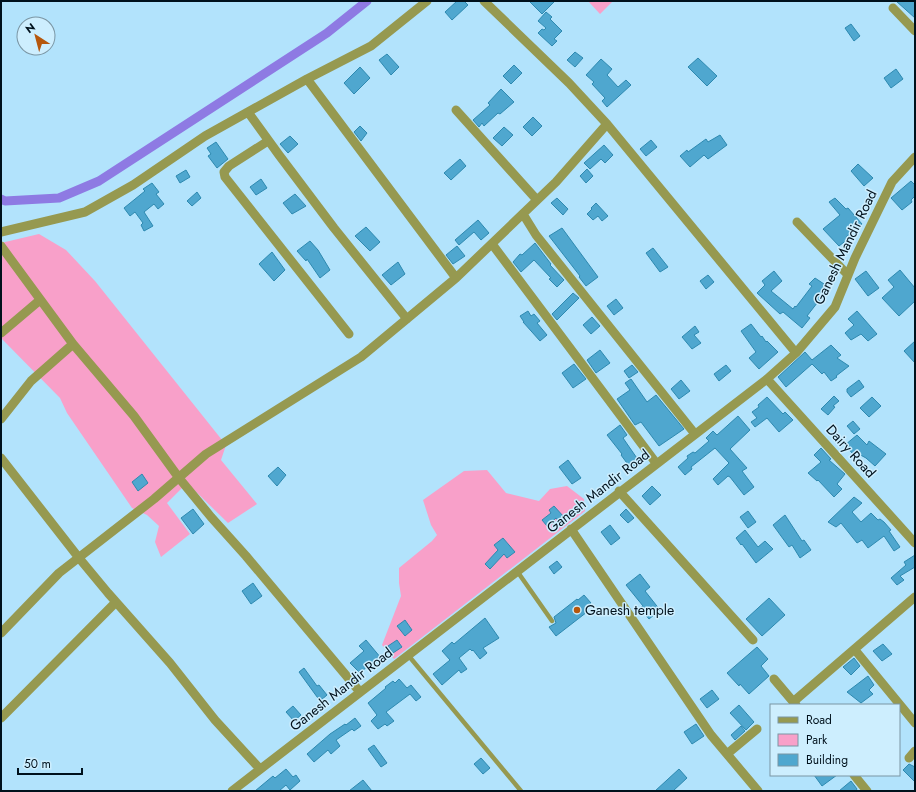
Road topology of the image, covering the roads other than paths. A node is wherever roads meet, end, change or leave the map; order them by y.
1 (426, 1) edge
2 (484, 1) edge
3 (893, 8) dead end
4 (915, 32) edge
5 (307, 79) junction
6 (456, 110) dead end
7 (248, 112) junction
8 (607, 124) junction
9 (268, 140) junction
10 (915, 157) edge
11 (537, 200) junction
12 (523, 214) junction
13 (797, 222) dead end
14 (1, 232) edge
15 (492, 244) junction
16 (1, 246) edge
17 (848, 275) junction
18 (456, 278) junction
19 (40, 300) junction
20 (407, 319) junction
21 (1, 333) edge
22 (349, 334) dead end
23 (73, 344) junction
24 (796, 353) junction
25 (767, 379) junction
26 (1, 419) edge
27 (695, 434) junction
28 (1, 458) edge
29 (656, 463) junction
30 (179, 478) junction
31 (620, 491) junction
32 (570, 529) junction
33 (915, 543) edge
34 (79, 558) junction
35 (517, 571) junction
36 (915, 597) edge
37 (116, 602) junction
38 (552, 621) dead end
39 (1, 633) edge
40 (753, 640) dead end
41 (855, 650) junction
42 (408, 655) junction
43 (774, 679) dead end
44 (360, 692) junction
45 (795, 704) edge
46 (899, 704) edge
47 (900, 705) edge
48 (1, 718) edge
49 (915, 723) edge
50 (757, 729) dead end
51 (915, 751) edge
52 (727, 754) junction
53 (909, 758) dead end
54 (260, 769) junction
55 (855, 776) edge
56 (232, 791) edge
57 (521, 791) edge
58 (758, 791) edge
59 (867, 791) edge

1 - 5 street
2 - 8 street
3 - 4 street
5 - 7 street
5 - 18 street
6 - 11 street
7 - 9 street
7 - 14 street
8 - 11 street
8 - 24 street
9 - 20 street
9 - 22 street
10 - 17 street, Ganesh Mandir Road
11 - 12 street
12 - 15 street
12 - 27 street
13 - 17 street
15 - 18 street
15 - 29 street
16 - 19 street
17 - 24 street, Ganesh Mandir Road
18 - 20 street
19 - 21 street
19 - 23 street
20 - 30 street
23 - 26 street
23 - 30 street
24 - 25 street, Ganesh Mandir Road
25 - 27 street, Ganesh Mandir Road
25 - 33 street, Dairy Road
27 - 29 street, Ganesh Mandir Road
28 - 34 street
29 - 31 street, Ganesh Mandir Road
30 - 34 street
30 - 44 street
31 - 32 street, Ganesh Mandir Road
31 - 40 street
32 - 35 street, Ganesh Mandir Road
32 - 52 street
34 - 37 street
34 - 39 street
35 - 38 lane
35 - 42 street, Ganesh Mandir Road
36 - 41 street
37 - 48 street
37 - 54 street
41 - 45 street
41 - 46 street
42 - 44 street, Ganesh Mandir Road
42 - 57 lane
43 - 45 street
44 - 54 street, Ganesh Mandir Road
47 - 49 street
50 - 52 street
51 - 53 street
52 - 58 street
54 - 56 street, Ganesh Mandir Road
55 - 59 street

